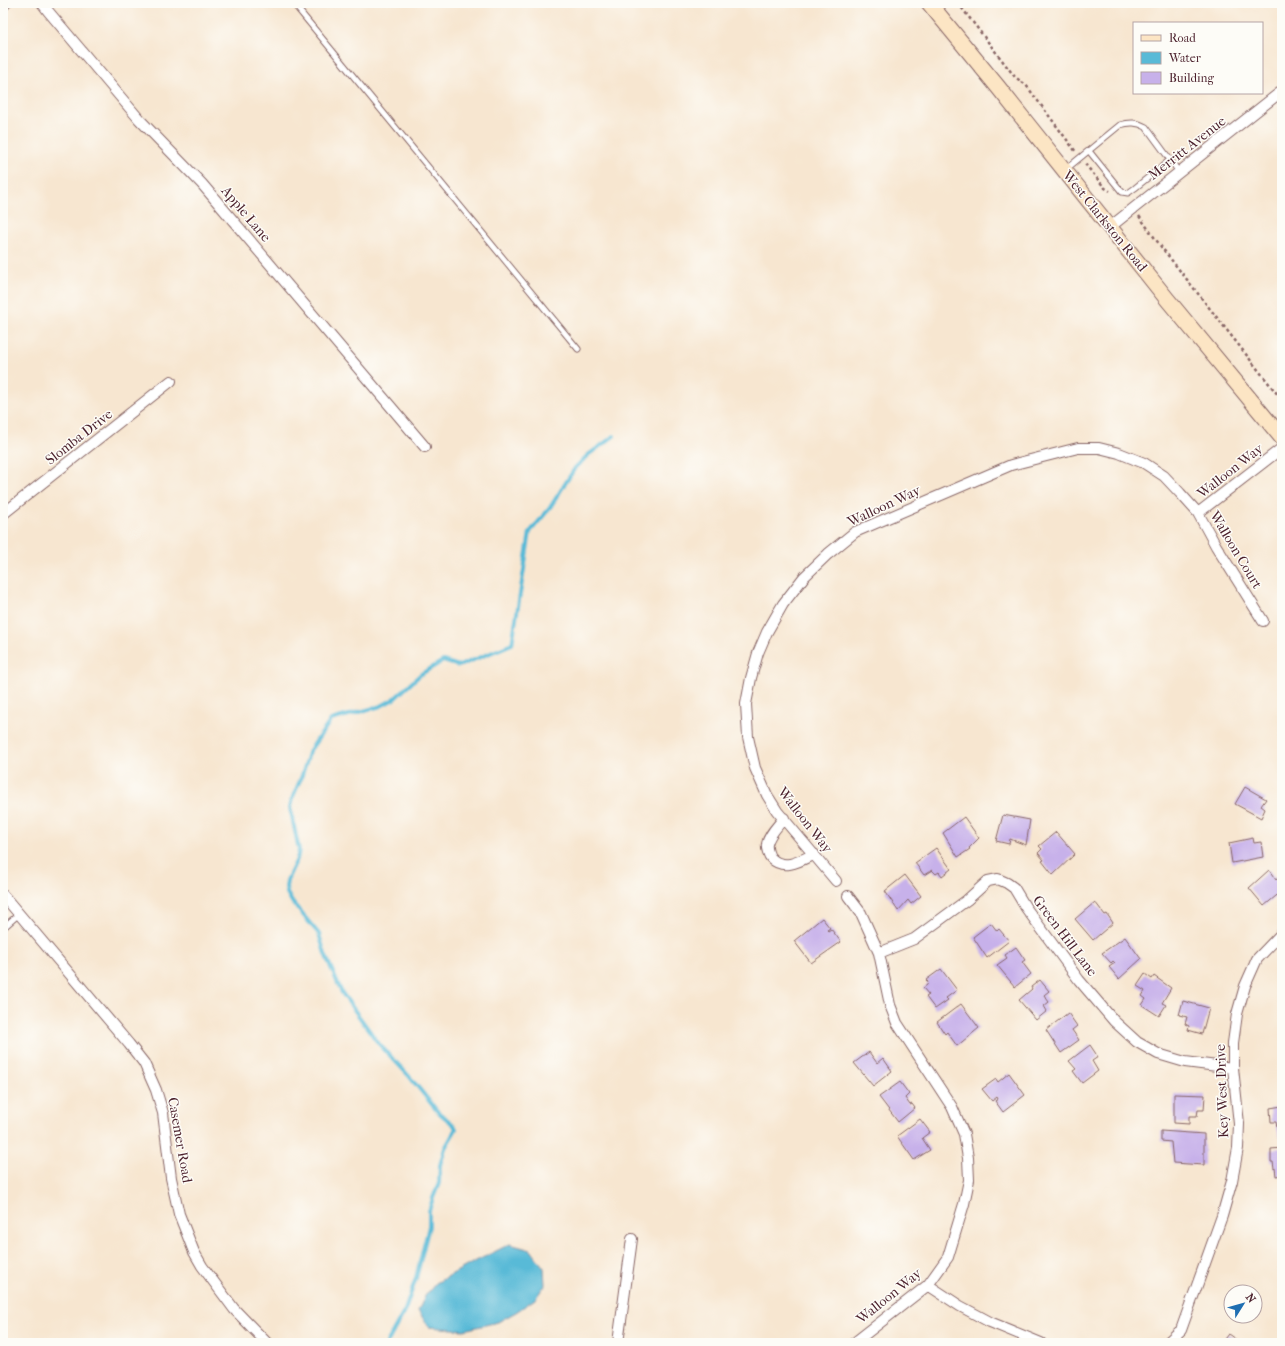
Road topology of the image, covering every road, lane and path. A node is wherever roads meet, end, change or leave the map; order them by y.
1 (6, 3) edge
2 (42, 3) edge
3 (293, 3) edge
4 (929, 3) edge
5 (3, 6) edge
6 (1282, 91) edge
7 (1089, 151) junction
8 (1170, 160) junction
9 (1064, 170) junction
10 (1179, 172) junction
11 (1110, 227) junction
12 (578, 349) dead end
13 (172, 381) dead end
14 (1282, 438) edge
15 (425, 447) dead end
16 (1282, 448) edge
17 (1198, 513) junction
18 (3, 514) edge
19 (1263, 621) dead end
20 (784, 818) junction
21 (814, 854) junction
22 (836, 882) dead end
23 (3, 895) edge
24 (848, 896) dead end
25 (19, 914) junction
26 (3, 928) edge
27 (1282, 933) edge
28 (879, 953) junction
29 (1233, 1068) junction
30 (632, 1238) dead end
31 (928, 1285) junction
32 (267, 1343) edge
33 (618, 1343) edge
34 (854, 1343) edge
35 (1041, 1343) edge
36 (1167, 1343) edge

1 - 5 street
2 - 15 street, Apple Lane
3 - 12 lane
4 - 9 main road, West Clarkston Road
6 - 10 street, Merritt Avenue
7 - 8 lane
7 - 8 lane
7 - 9 lane
8 - 10 lane
9 - 11 main road, West Clarkston Road
10 - 11 street, Merritt Avenue
11 - 14 main road, West Clarkston Road
13 - 18 street, Slomba Drive
16 - 17 street, Walloon Way
17 - 19 street, Walloon Court
17 - 20 street, Walloon Way
20 - 21 street, Walloon Way
20 - 21 street
21 - 22 street, Walloon Way
23 - 25 street, Casemer Road
24 - 28 street, Walloon Way
25 - 26 lane
25 - 32 street, Casemer Road
27 - 29 street, Key West Drive
28 - 29 street, Green Hill Lane
28 - 31 street, Walloon Way
29 - 36 street, Key West Drive
30 - 33 street
31 - 34 street, Walloon Way
31 - 35 street

